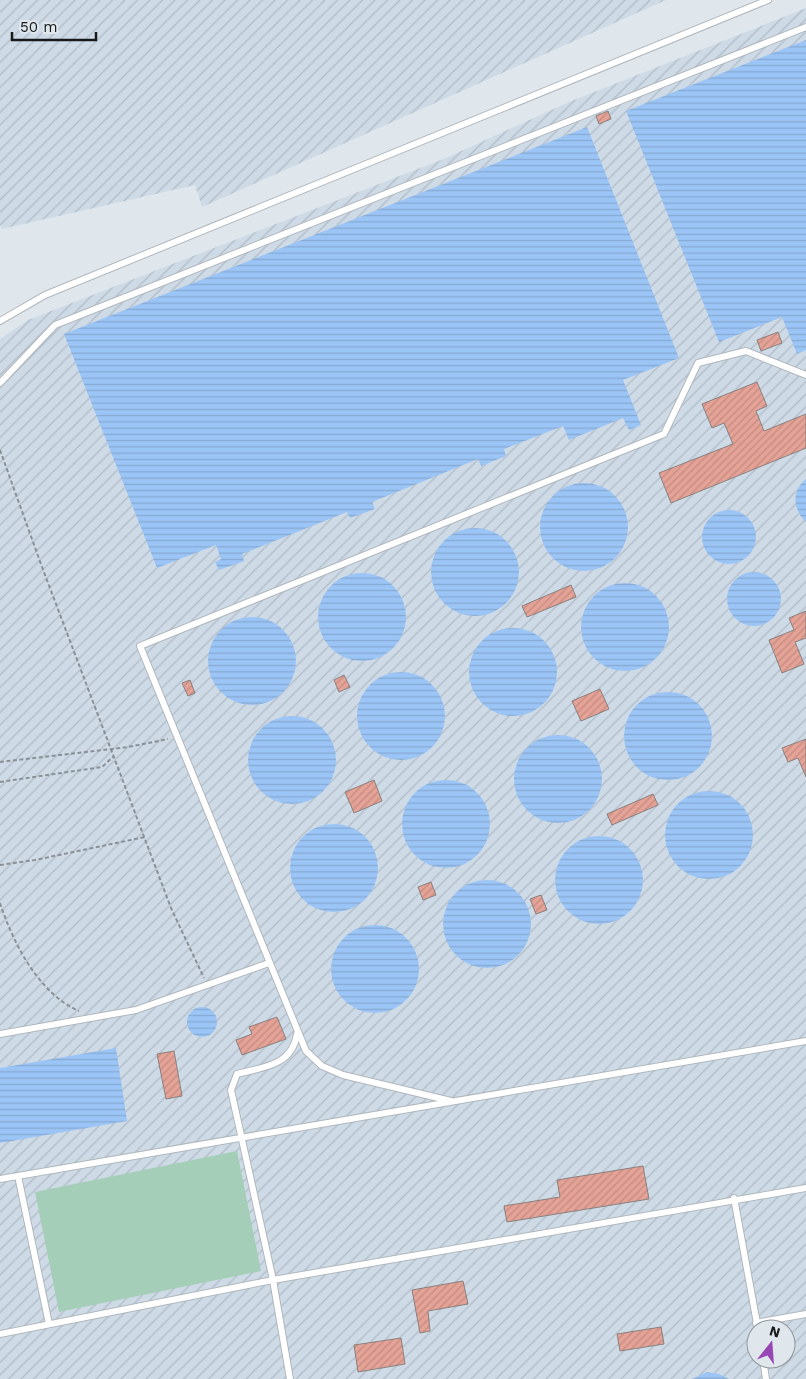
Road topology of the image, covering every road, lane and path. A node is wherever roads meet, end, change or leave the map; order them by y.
1 (768, 0) edge
2 (806, 27) edge
3 (0, 321) edge
4 (806, 375) edge
5 (0, 383) edge
6 (0, 450) edge
7 (177, 738) junction
8 (111, 749) junction
9 (114, 756) junction
10 (0, 762) edge
11 (0, 782) edge
12 (145, 837) junction
13 (0, 866) edge
14 (0, 903) edge
15 (269, 963) junction
16 (207, 984) junction
17 (93, 1017) junction
18 (297, 1033) junction
19 (0, 1034) edge
20 (806, 1041) edge
21 (451, 1101) junction
22 (241, 1137) junction
23 (18, 1176) junction
24 (0, 1179) edge
25 (806, 1188) edge
26 (734, 1198) junction
27 (273, 1280) junction
28 (806, 1314) edge
29 (756, 1319) edge
30 (786, 1319) edge
31 (50, 1324) junction
32 (0, 1334) edge
33 (290, 1379) edge

1 - 3 lane
2 - 5 lane
4 - 7 lane
6 - 8 path
7 - 8 path
7 - 15 lane
8 - 9 path
8 - 10 path
9 - 11 path
9 - 12 path
12 - 13 path
12 - 16 path
14 - 17 path
15 - 16 lane
15 - 18 lane
16 - 17 lane
17 - 19 lane
18 - 21 lane
18 - 22 lane
20 - 21 lane
21 - 22 lane
22 - 23 lane
22 - 27 lane
23 - 24 lane
23 - 31 lane
25 - 26 lane
26 - 27 lane
26 - 29 lane
27 - 31 lane
27 - 33 lane
28 - 30 lane
31 - 32 lane

